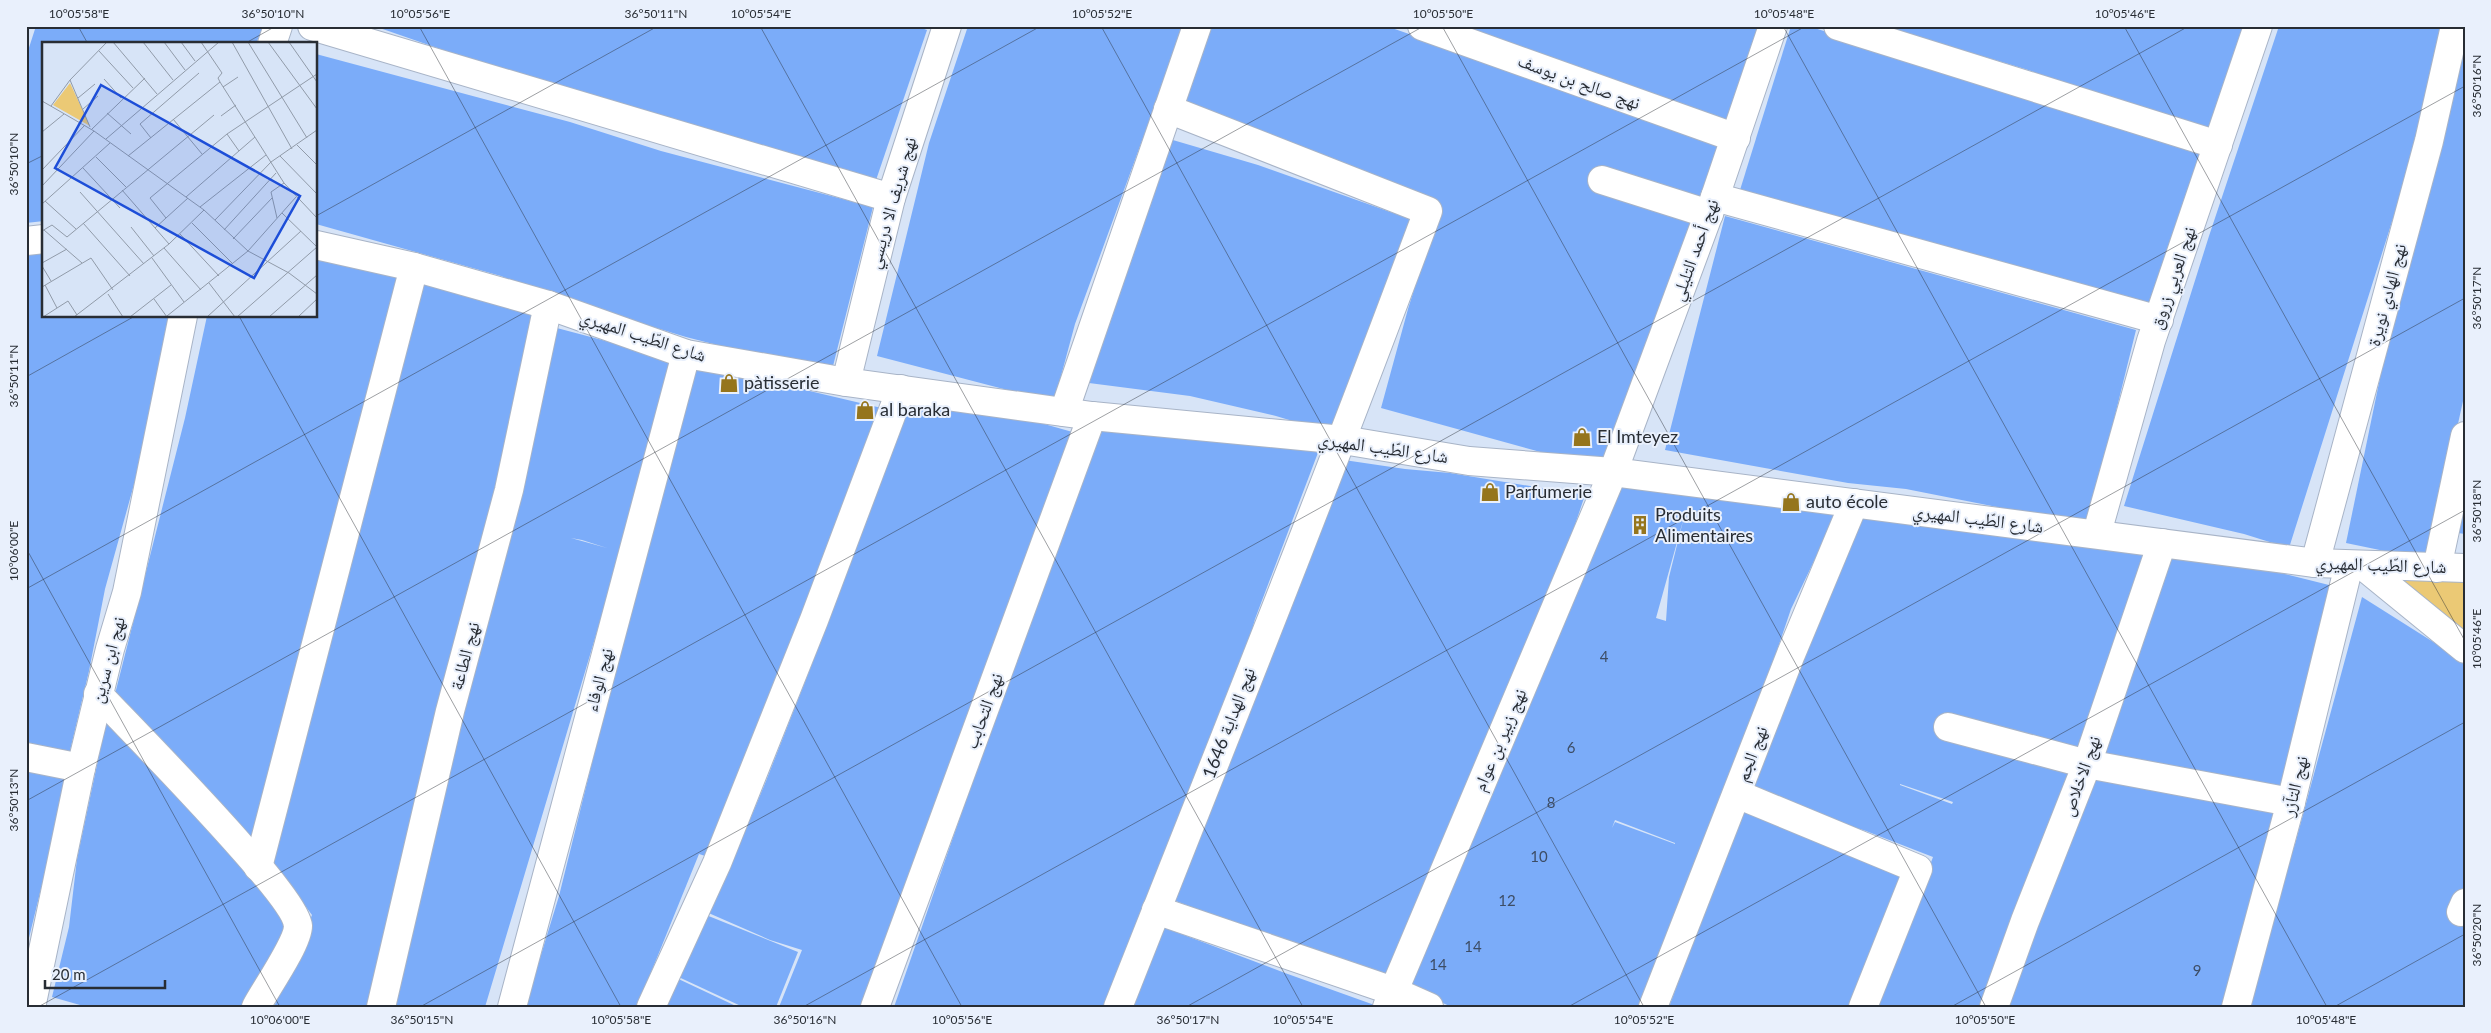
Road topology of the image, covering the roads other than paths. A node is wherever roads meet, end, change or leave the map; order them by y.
1 (278, 26) edge
2 (312, 26) edge
3 (1197, 26) edge
4 (1422, 26) edge
5 (1774, 26) edge
6 (1838, 26) edge
7 (2258, 26) edge
8 (2455, 26) edge
9 (946, 27) edge
10 (273, 42) edge
11 (1168, 109) junction
12 (1736, 138) junction
13 (2218, 145) junction
14 (1602, 180) dead end
15 (891, 198) junction
16 (1712, 206) junction
17 (42, 239) edge
18 (26, 241) edge
19 (318, 245) edge
20 (414, 267) junction
21 (548, 305) junction
22 (183, 318) edge
23 (2159, 320) junction
24 (686, 354) junction
25 (846, 382) junction
26 (901, 389) junction
27 (1064, 412) junction
28 (1092, 416) junction
29 (2465, 436) edge
30 (1343, 440) junction
31 (1613, 472) junction
32 (1854, 503) junction
33 (2097, 533) junction
34 (2162, 543) junction
35 (2315, 563) junction
36 (2355, 565) junction
37 (2437, 568) junction
38 (2465, 568) edge
39 (2465, 648) edge
40 (98, 694) junction
41 (1948, 727) dead end
42 (26, 757) edge
43 (2087, 764) junction
44 (81, 768) junction
45 (1737, 794) junction
46 (2291, 802) junction
47 (258, 867) junction
48 (1156, 910) junction
49 (1390, 999) edge
50 (35, 1004) edge
51 (256, 1007) edge
52 (381, 1007) edge
53 (512, 1007) edge
54 (651, 1007) edge
55 (875, 1007) edge
56 (1118, 1007) edge
57 (1430, 1007) edge
58 (1653, 1007) edge
59 (1864, 1007) edge
60 (1994, 1007) edge
61 (2236, 1007) edge

1 - 10 street
2 - 15 street
3 - 11 street
4 - 12 street, نهج صالح بن يوسف
5 - 12 street, نهج أحمد التليلي
6 - 13 street
7 - 13 street, نهج العربي زروق
8 - 35 street, نهج الهادي نويرة
9 - 15 street, نهج شريف الا دريسي
11 - 27 street
11 - 30 street
12 - 16 street, نهج أحمد التليلي
13 - 23 street, نهج العربي زروق
14 - 16 street
15 - 25 street, نهج شريف الا دريسي
16 - 23 street
16 - 31 street, نهج أحمد التليلي
17 - 18 street
19 - 20 street, شارع الطّيب المهيري
20 - 21 street, شارع الطّيب المهيري
20 - 47 street
21 - 24 street, شارع الطّيب المهيري
21 - 52 street, نهج الطاعة
22 - 40 street, نهج ابن سرين
23 - 33 street, نهج العربي زروق
24 - 25 street, شارع الطّيب المهيري
24 - 53 street, نهج الوفاء
25 - 26 street, شارع الطّيب المهيري
26 - 27 street, شارع الطّيب المهيري
26 - 54 street
27 - 28 street, شارع الطّيب المهيري
28 - 30 street, شارع الطّيب المهيري
28 - 55 street, نهج التحابب
29 - 37 street
30 - 31 street, شارع الطّيب المهيري
30 - 48 street, نهج الهداية 1646
31 - 32 street, شارع الطّيب المهيري
31 - 49 street, نهج زبير بن عوام
32 - 33 street, شارع الطّيب المهيري
32 - 45 street, نهج الجم
33 - 34 street, شارع الطّيب المهيري
34 - 35 street, شارع الطّيب المهيري
34 - 43 street, نهج الاخلاص
35 - 36 street, شارع الطّيب المهيري
36 - 37 street, شارع الطّيب المهيري
36 - 39 street
36 - 46 street, نهج التآزر
37 - 38 street, شارع الطّيب المهيري
40 - 44 street, نهج ابن سرين
40 - 47 street
41 - 43 street
42 - 44 street
43 - 46 street
43 - 60 street, نهج الاخلاص
44 - 50 street, نهج ابن سرين
45 - 58 street, نهج الجم
45 - 59 street
46 - 61 street, نهج التآزر
47 - 51 street
48 - 49 street
48 - 56 street, نهج الهداية 1646
49 - 57 street

